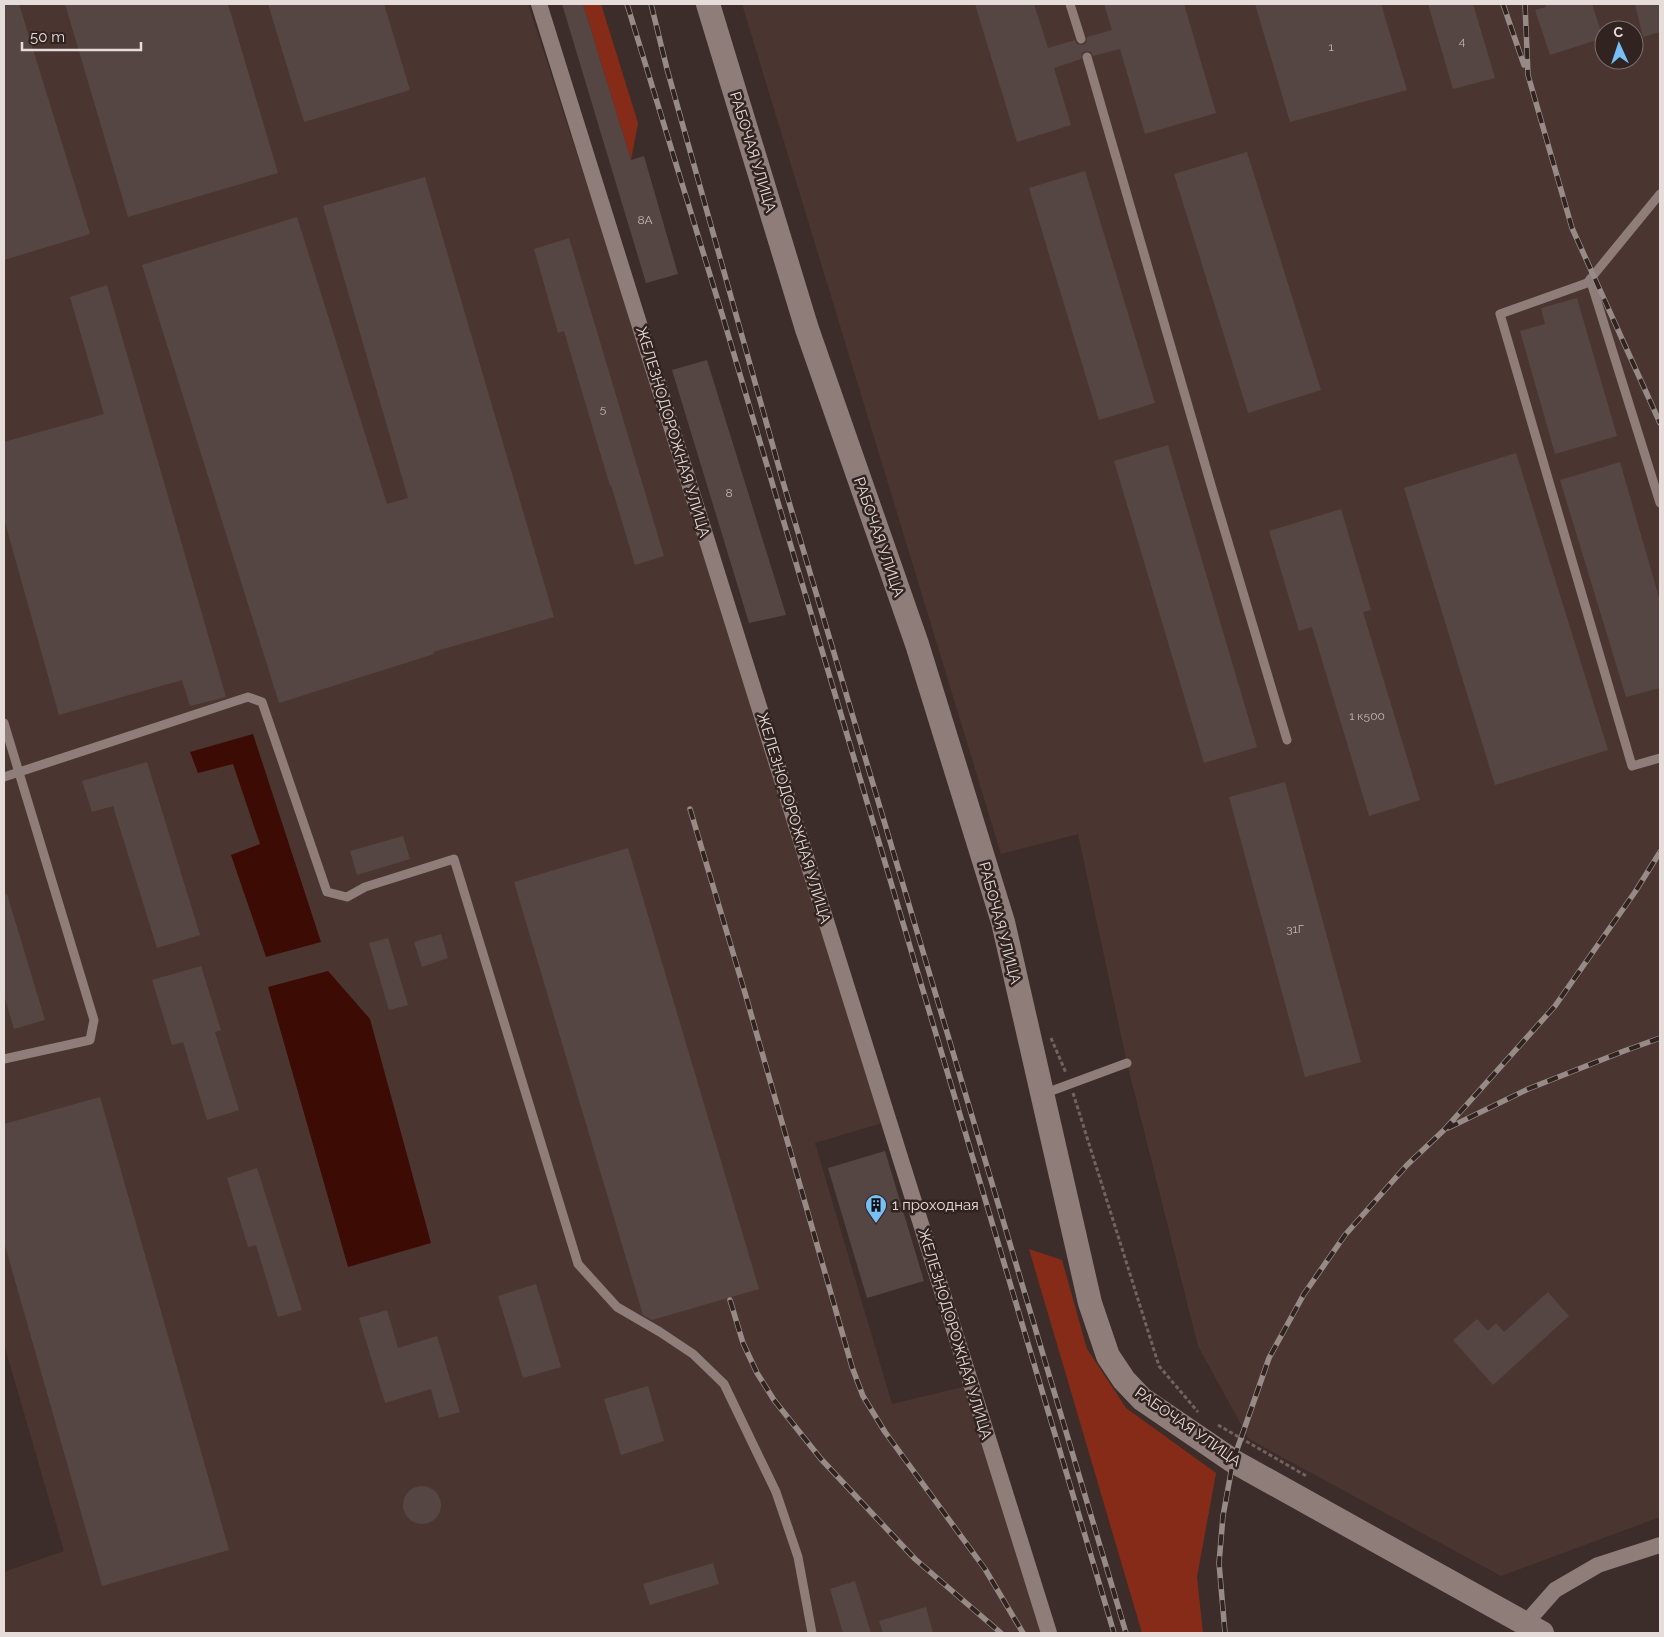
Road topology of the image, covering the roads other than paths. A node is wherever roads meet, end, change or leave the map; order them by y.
1 (538, 4) edge
2 (708, 4) edge
3 (1070, 4) edge
4 (1081, 39) dead end
5 (1087, 58) dead end
6 (1660, 194) edge
7 (1590, 279) junction
8 (1660, 503) edge
9 (4, 723) edge
10 (1287, 740) dead end
11 (1660, 758) edge
12 (18, 772) junction
13 (4, 776) edge
14 (4, 1059) edge
15 (1127, 1063) dead end
16 (1042, 1095) junction
17 (1660, 1546) edge
18 (1534, 1629) edge
19 (812, 1633) edge
20 (1049, 1633) edge

1 - 20 street, ЖЕЛЕЗНОДОРОЖНАЯ УЛИЦА
2 - 16 street, РАБОЧАЯ УЛИЦА
3 - 4 lane
5 - 10 lane
6 - 7 lane
7 - 8 lane
7 - 11 lane
9 - 12 lane
12 - 13 lane
12 - 14 lane
12 - 19 lane
15 - 16 lane
16 - 18 street, РАБОЧАЯ УЛИЦА
17 - 18 street

